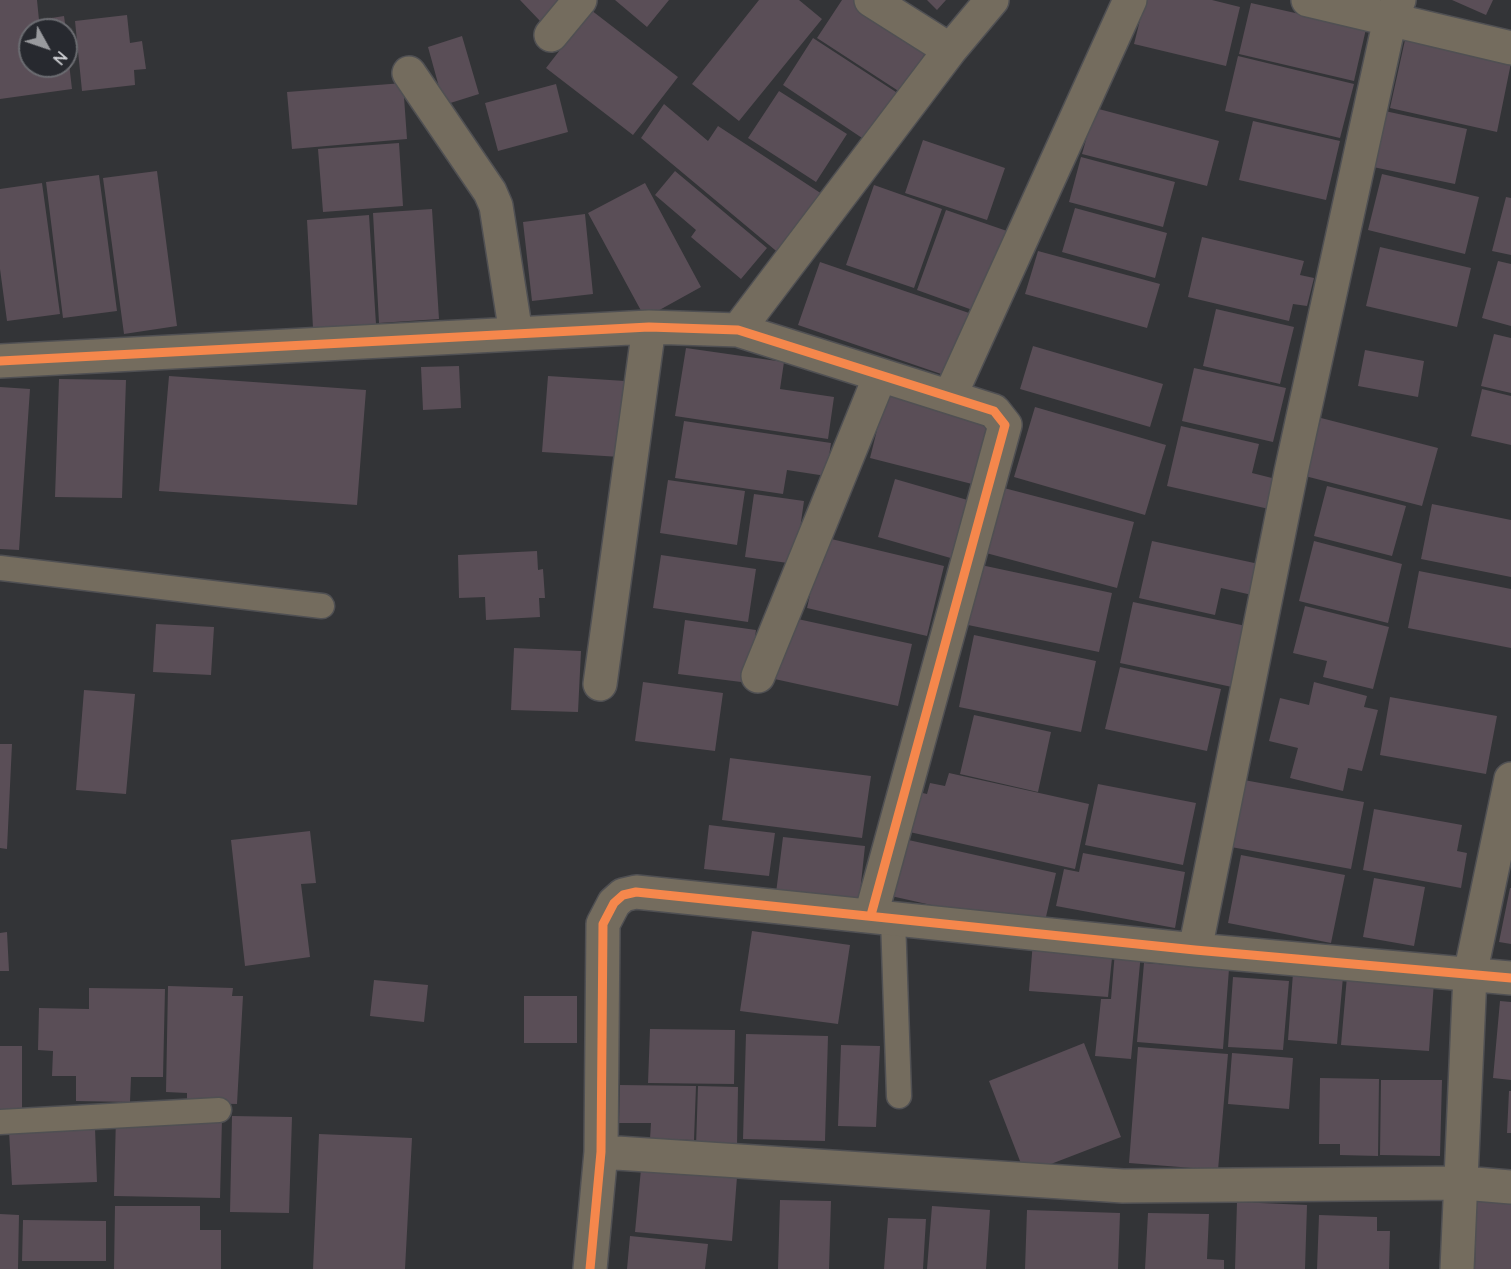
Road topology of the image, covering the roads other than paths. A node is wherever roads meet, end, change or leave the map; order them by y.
1 (580, 0) edge
2 (871, 0) edge
3 (992, 0) edge
4 (1130, 0) edge
5 (1308, 0) edge
6 (1394, 10) edge
7 (551, 35) dead end
8 (1511, 48) edge
9 (950, 50) junction
10 (409, 73) dead end
11 (649, 327) junction
12 (738, 330) junction
13 (516, 334) junction
14 (0, 361) edge
15 (880, 376) junction
16 (950, 396) junction
17 (0, 568) edge
18 (322, 606) dead end
19 (758, 676) dead end
20 (600, 684) dead end
21 (1511, 779) edge
22 (882, 917) junction
23 (1196, 950) junction
24 (1470, 975) junction
25 (1511, 978) edge
26 (899, 1095) dead end
27 (219, 1110) dead end
28 (0, 1122) edge
29 (601, 1152) junction
30 (1463, 1183) junction
31 (1511, 1187) edge
32 (590, 1269) edge
33 (1457, 1269) edge

1 - 7 street
2 - 9 street
3 - 9 street
4 - 16 street
5 - 6 street
6 - 8 street
6 - 23 street
9 - 12 street
10 - 13 street
11 - 12 street
11 - 13 street
11 - 20 street
12 - 15 street
13 - 14 street
15 - 16 street
15 - 19 street
16 - 22 street
17 - 18 lane
21 - 24 street
22 - 23 street
22 - 26 lane
22 - 29 street
23 - 24 street
24 - 25 street
24 - 30 street
27 - 28 lane
29 - 30 street
29 - 32 street
30 - 31 street
30 - 33 street

